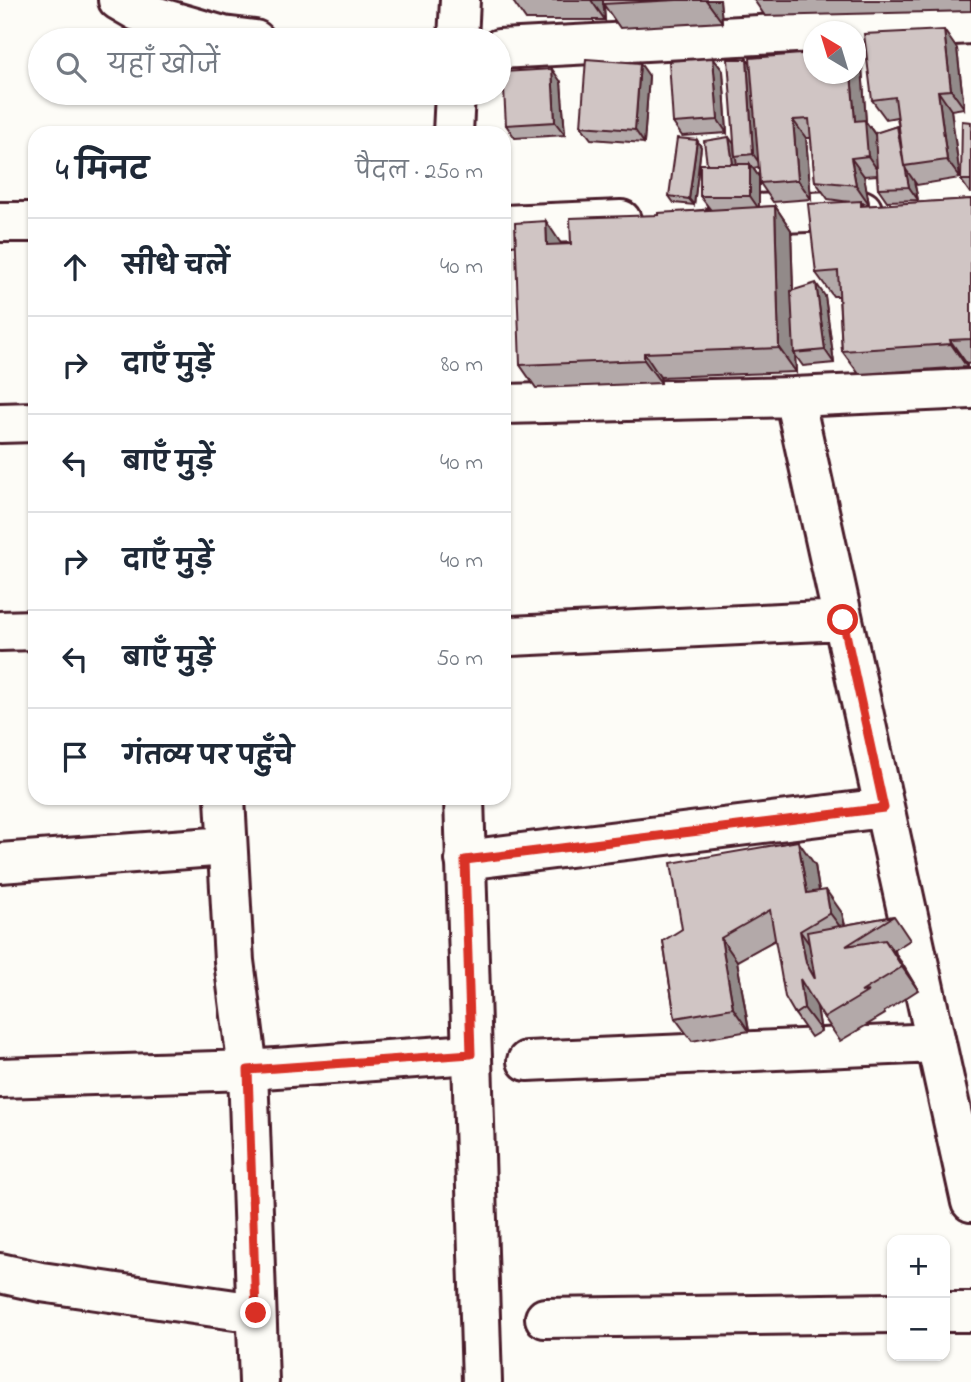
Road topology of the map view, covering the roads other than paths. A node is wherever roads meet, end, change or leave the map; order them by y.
1 (118, 0) edge
2 (460, 0) edge
3 (971, 24) edge
4 (195, 28) edge
5 (459, 28) edge
6 (866, 30) edge
7 (803, 33) edge
8 (511, 48) edge
9 (454, 105) edge
10 (453, 126) edge
11 (902, 208) edge
12 (696, 217) edge
13 (655, 218) edge
14 (0, 222) edge
15 (28, 222) edge
16 (511, 225) edge
17 (971, 389) edge
18 (794, 397) junction
19 (511, 404) edge
20 (28, 422) edge
21 (0, 423) edge
22 (843, 620) junction
23 (28, 630) edge
24 (0, 631) edge
25 (511, 636) dead end
26 (225, 805) edge
27 (464, 805) edge
28 (884, 808) junction
29 (227, 846) junction
30 (465, 860) junction
31 (0, 863) edge
32 (471, 1054) junction
33 (949, 1056) edge
34 (527, 1061) dead end
35 (248, 1070) junction
36 (0, 1078) edge
37 (971, 1202) edge
38 (0, 1273) edge
39 (950, 1312) edge
40 (971, 1312) edge
41 (256, 1313) junction
42 (887, 1313) edge
43 (545, 1318) dead end
44 (258, 1382) edge
45 (482, 1382) edge

1 - 4 street
2 - 5 street
3 - 6 street
7 - 8 street
9 - 10 street
11 - 12 street
13 - 16 street
14 - 15 street
17 - 18 street
18 - 19 street
18 - 22 street
20 - 21 street
22 - 25 street
22 - 28 street
23 - 24 street
26 - 29 street
27 - 30 street
28 - 30 street
28 - 33 street
29 - 31 street
29 - 35 street
30 - 32 street
32 - 35 street
32 - 45 street
33 - 34 street
33 - 37 street
35 - 36 street
35 - 41 street
38 - 41 street
39 - 40 street
41 - 44 street
42 - 43 street

